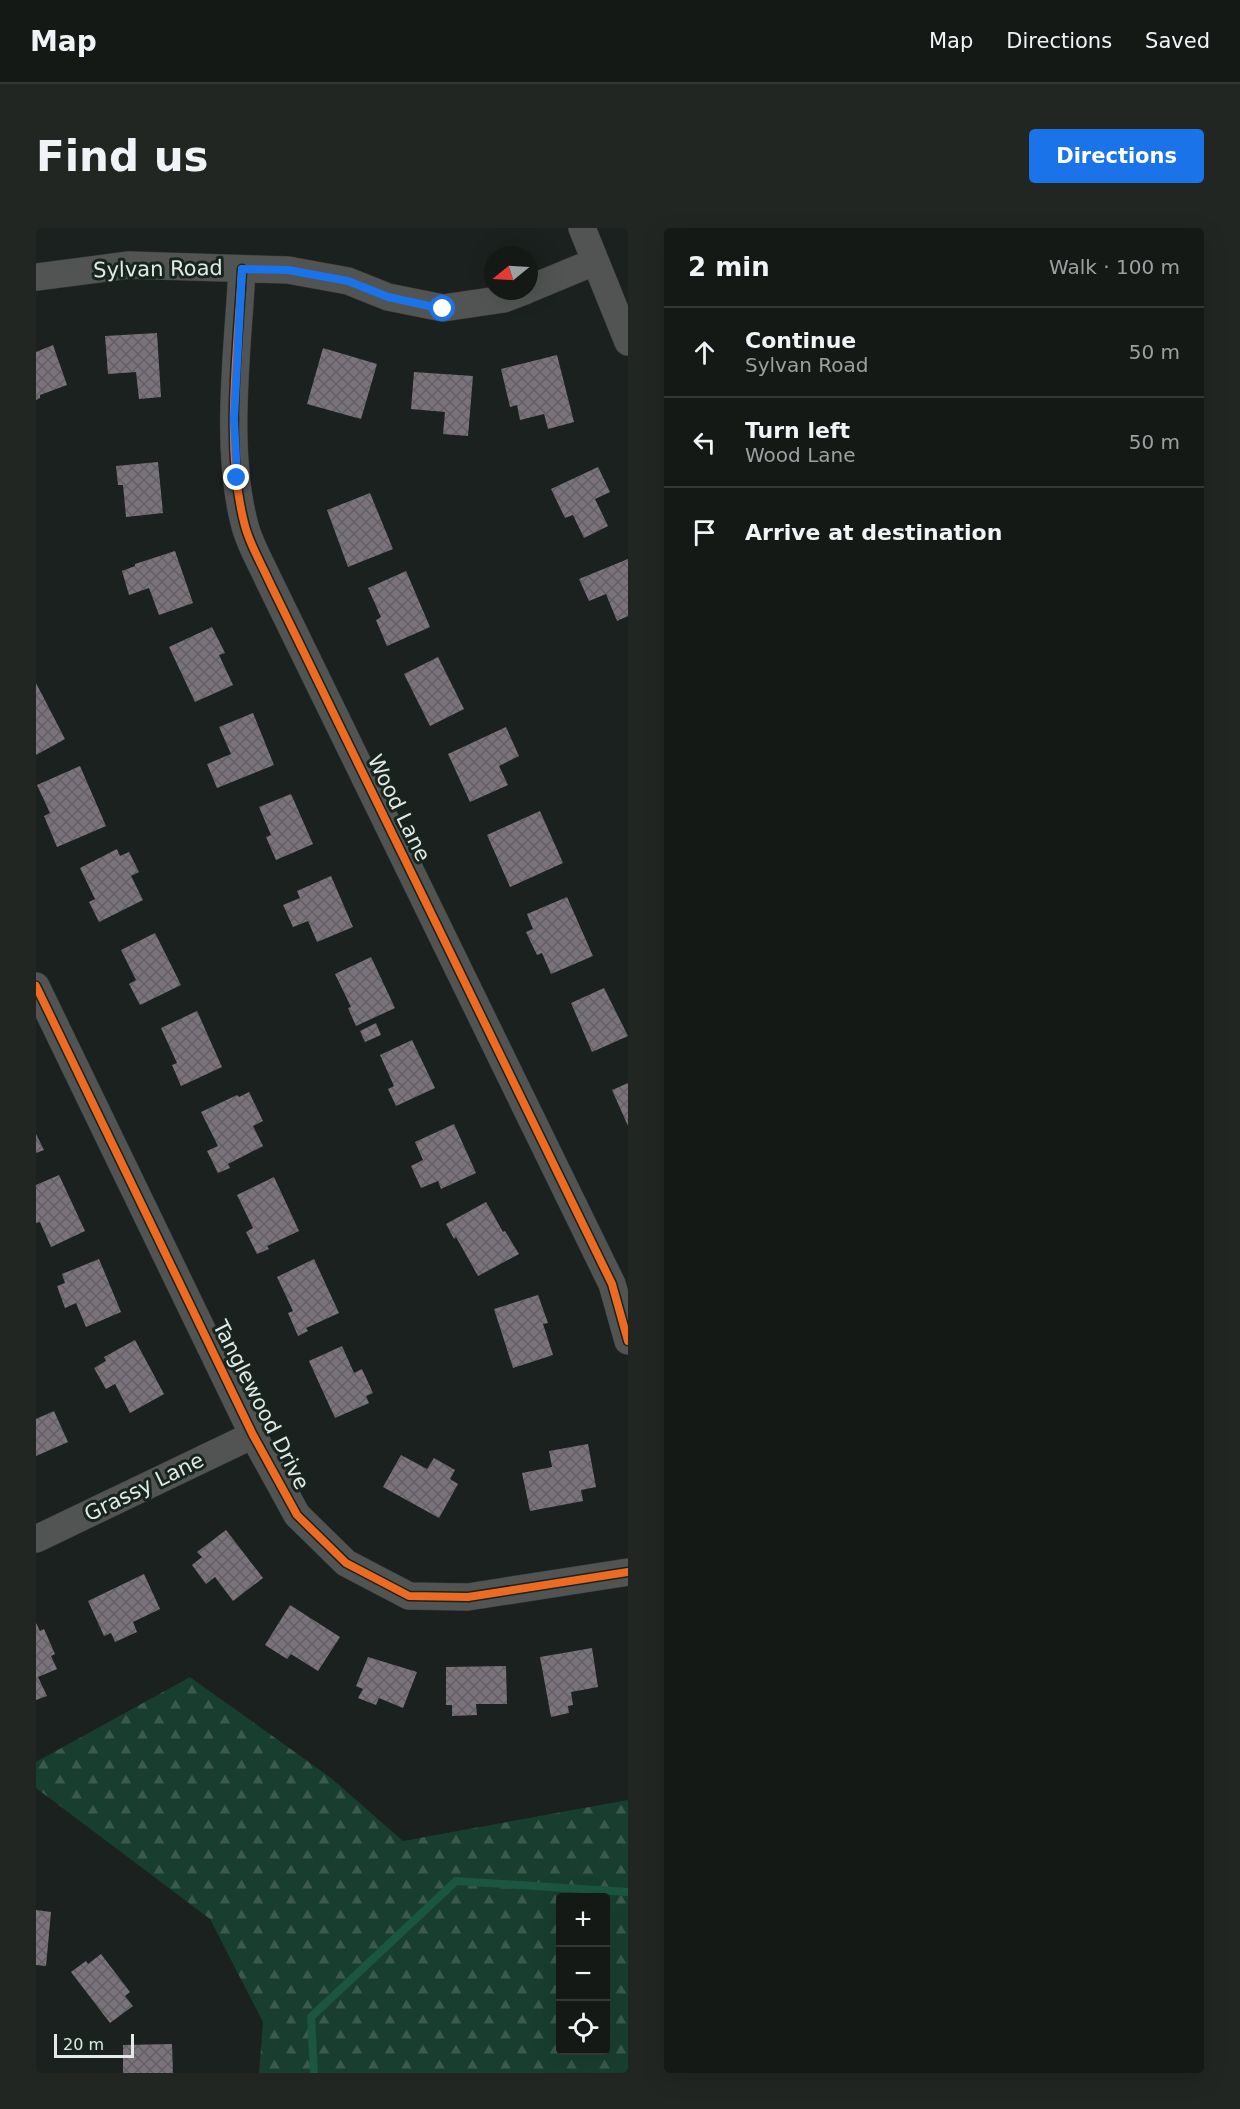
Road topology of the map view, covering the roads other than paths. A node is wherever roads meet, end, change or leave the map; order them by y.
1 (582, 228) edge
2 (594, 262) junction
3 (242, 269) junction
4 (36, 277) edge
5 (538, 285) edge
6 (498, 300) edge
7 (628, 342) edge
8 (36, 986) edge
9 (628, 1341) edge
10 (253, 1435) junction
11 (36, 1539) edge
12 (628, 1572) edge

1 - 2 street
2 - 5 street
2 - 7 street
3 - 4 street, Sylvan Road
3 - 6 street, Sylvan Road
3 - 9 street, Wood Lane
8 - 10 street, Tanglewood Drive
10 - 11 street, Grassy Lane
10 - 12 street, Tanglewood Drive

